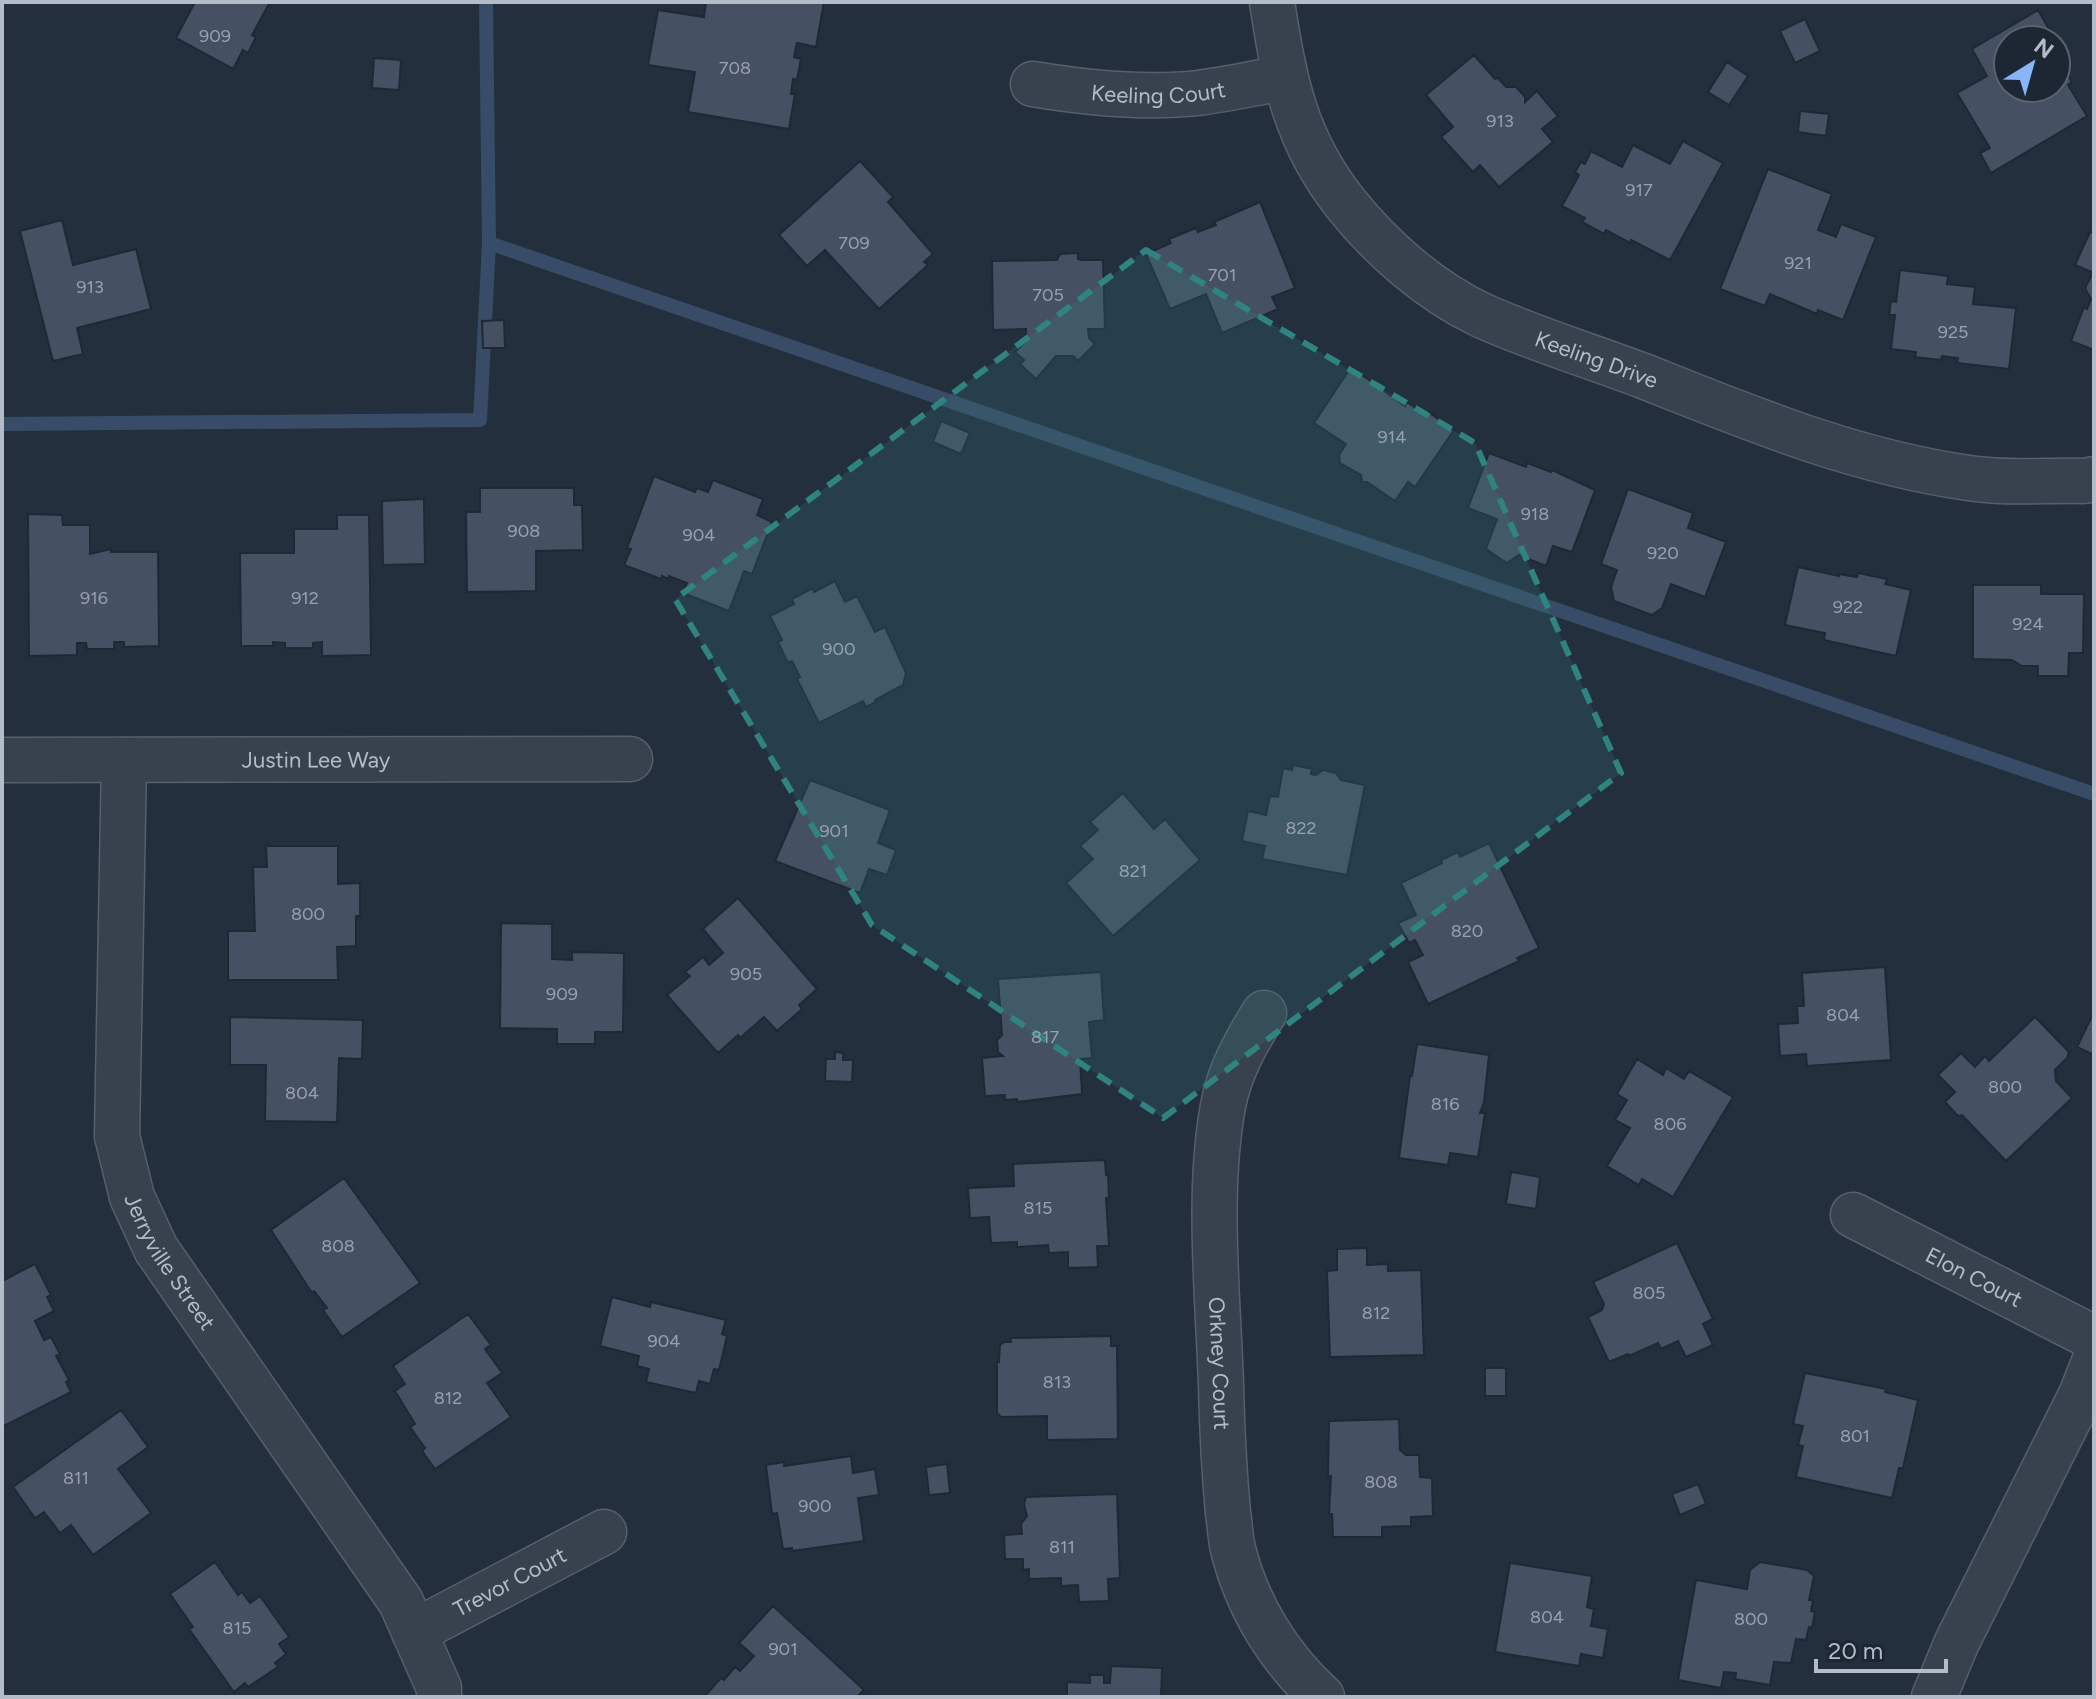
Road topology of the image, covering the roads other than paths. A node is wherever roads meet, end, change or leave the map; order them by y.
1 (1272, 2) edge
2 (1284, 78) junction
3 (1033, 84) dead end
4 (2094, 479) edge
5 (630, 759) dead end
6 (2, 760) edge
7 (124, 760) junction
8 (1264, 1013) dead end
9 (1853, 1215) dead end
10 (2094, 1338) edge
11 (2094, 1362) edge
12 (604, 1532) dead end
13 (414, 1632) junction
14 (439, 1697) edge
15 (1322, 1697) edge
16 (1934, 1697) edge

1 - 2 street, Keeling Drive
2 - 3 street, Keeling Court
2 - 4 street, Keeling Drive
5 - 7 street, Justin Lee Way
6 - 7 street, Justin Lee Way
7 - 13 street, Jerryville Street
8 - 15 street, Orkney Court
9 - 10 street, Elon Court
11 - 16 street
12 - 13 street, Trevor Court
13 - 14 street, Jerryville Street

